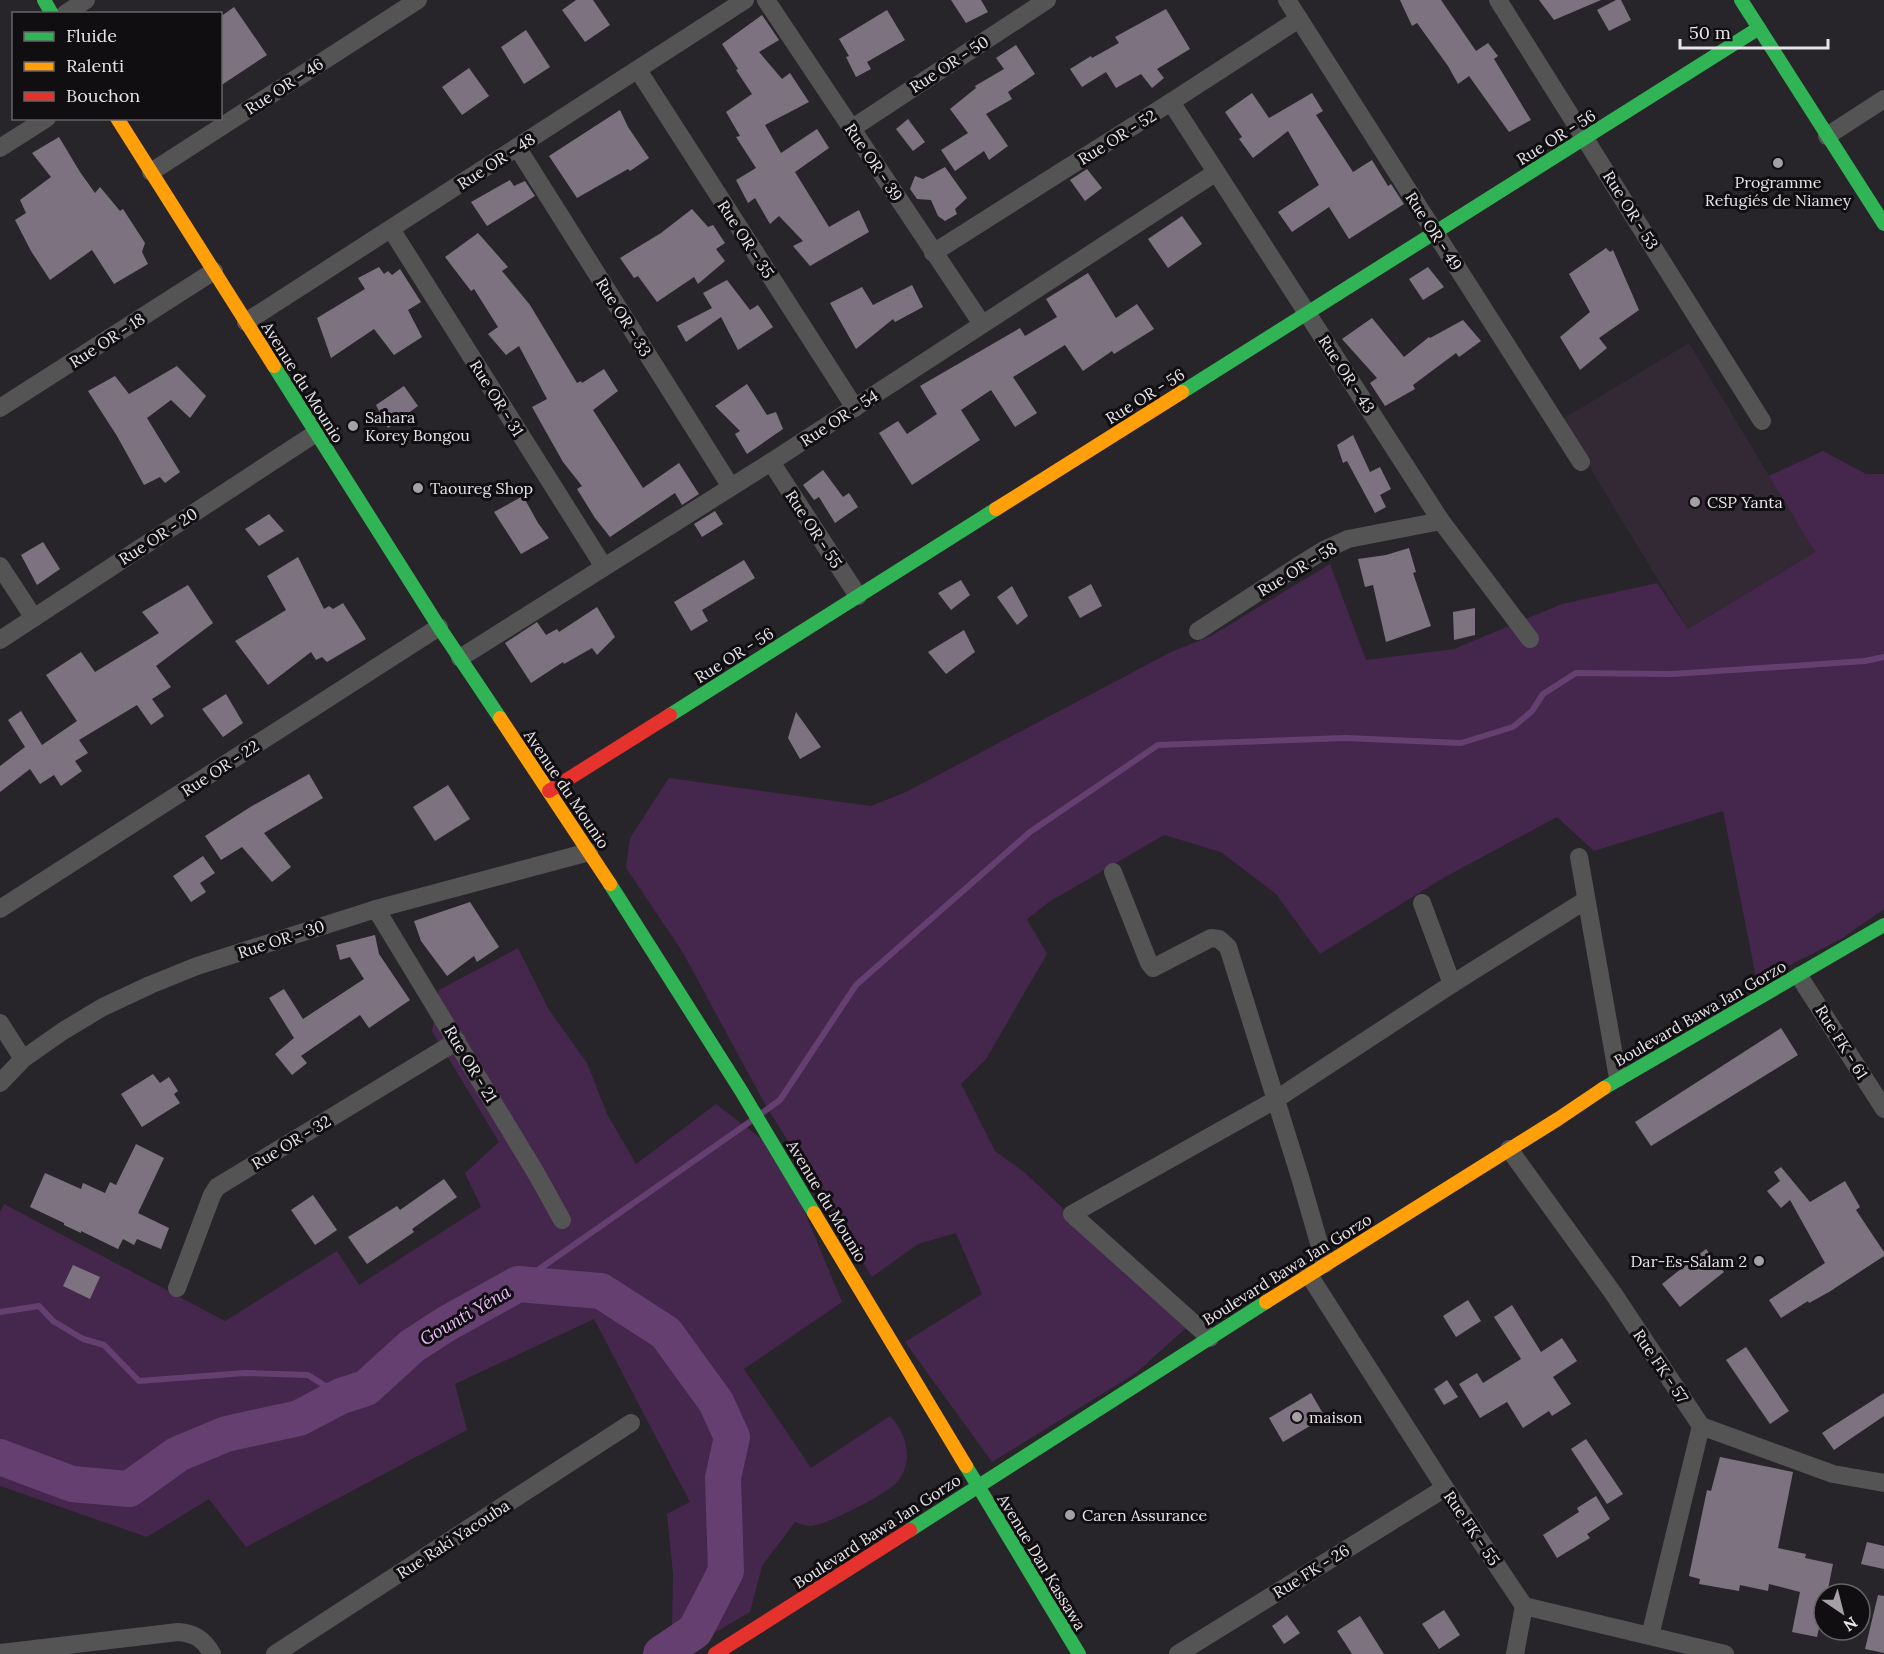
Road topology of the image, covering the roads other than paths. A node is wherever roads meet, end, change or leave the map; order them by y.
1 (86, 0) edge
2 (418, 0) edge
3 (745, 0) edge
4 (766, 0) edge
5 (1047, 0) edge
6 (1287, 0) edge
7 (1498, 0) edge
8 (1750, 3) edge
9 (68, 12) edge
10 (1299, 19) junction
11 (1759, 28) junction
12 (638, 69) junction
13 (1884, 99) edge
14 (1171, 102) junction
15 (44, 120) edge
16 (118, 120) edge
17 (851, 129) junction
18 (1827, 136) junction
19 (1585, 138) junction
20 (517, 147) junction
21 (0, 148) edge
22 (151, 172) junction
23 (1215, 173) junction
24 (1884, 224) edge
25 (391, 229) junction
26 (1434, 233) junction
27 (933, 253) junction
28 (214, 271) junction
29 (1308, 313) junction
30 (246, 322) junction
31 (982, 324) junction
32 (0, 408) edge
33 (855, 408) junction
34 (1762, 421) dead end
35 (316, 433) junction
36 (771, 462) junction
37 (1581, 462) dead end
38 (730, 487) junction
39 (1441, 521) junction
40 (0, 566) edge
41 (604, 567) junction
42 (858, 596) junction
43 (34, 618) junction
44 (440, 627) junction
45 (1198, 631) dead end
46 (1530, 639) dead end
47 (0, 640) edge
48 (460, 658) junction
49 (549, 791) junction
50 (590, 852) junction
51 (1579, 857) dead end
52 (1113, 872) dead end
53 (1586, 900) junction
54 (1422, 903) dead end
55 (0, 909) edge
56 (376, 909) junction
57 (1884, 925) edge
58 (1799, 976) junction
59 (1452, 984) junction
60 (0, 1023) edge
61 (457, 1041) junction
62 (23, 1059) junction
63 (1618, 1078) junction
64 (0, 1083) edge
65 (1275, 1100) junction
66 (1884, 1109) edge
67 (1509, 1149) junction
68 (562, 1220) dead end
69 (1325, 1264) junction
70 (1309, 1275) junction
71 (177, 1288) dead end
72 (1210, 1338) junction
73 (631, 1423) dead end
74 (1701, 1426) junction
75 (1884, 1483) edge
76 (977, 1486) junction
77 (1445, 1488) junction
78 (1524, 1606) junction
79 (1650, 1636) junction
80 (0, 1653) edge
81 (212, 1654) edge
82 (275, 1654) edge
83 (715, 1654) edge
84 (1079, 1654) edge
85 (1178, 1654) edge
86 (1515, 1654) edge
87 (1725, 1654) edge

1 - 9 street
2 - 22 street, Rue OR - 46
3 - 12 street, Rue OR - 48
4 - 17 street, Rue OR - 39
5 - 17 street, Rue OR - 50
6 - 10 street, Rue OR - 49
7 - 19 street, Rue OR - 53
8 - 11 street
10 - 14 street, Rue OR - 52
10 - 26 street, Rue OR - 49
11 - 18 street
11 - 19 street, Rue OR - 56
12 - 20 street, Rue OR - 48
12 - 33 street, Rue OR - 35
13 - 18 street
14 - 23 street, Rue OR - 43
14 - 27 street, Rue OR - 52
15 - 21 street
16 - 22 street, Avenue du Mounio
17 - 27 street, Rue OR - 39
18 - 24 street
19 - 26 street, Rue OR - 56
19 - 34 street, Rue OR - 53
20 - 25 street, Rue OR - 48
20 - 38 street, Rue OR - 33
22 - 28 street, Avenue du Mounio
23 - 29 street, Rue OR - 43
23 - 31 street, Rue OR - 54
25 - 30 street, Rue OR - 48
25 - 41 street, Rue OR - 31
26 - 29 street, Rue OR - 56
26 - 37 street, Rue OR - 49
27 - 31 street, Rue OR - 39
28 - 30 street, Avenue du Mounio
28 - 32 street, Rue OR - 18
29 - 39 street, Rue OR - 43
29 - 42 street, Rue OR - 56
30 - 35 street, Avenue du Mounio
31 - 33 street, Rue OR - 54
33 - 36 street, Rue OR - 54
35 - 43 street, Rue OR - 20
35 - 44 street, Avenue du Mounio
36 - 38 street, Rue OR - 54
36 - 42 street, Rue OR - 55
38 - 41 street, Rue OR - 54
39 - 45 street, Rue OR - 58
39 - 46 street, Rue OR - 43
40 - 43 street
41 - 48 street, Rue OR - 54
42 - 49 street, Rue OR - 56
43 - 47 street, Rue OR - 20
44 - 48 street, Avenue du Mounio
44 - 55 street, Rue OR - 22
48 - 49 street, Avenue du Mounio
49 - 50 street, Avenue du Mounio
50 - 56 street, Rue OR - 30
50 - 76 street, Avenue du Mounio
51 - 53 street
52 - 65 street
53 - 59 street
53 - 63 street
54 - 59 street
56 - 61 street, Rue OR - 21
56 - 62 street, Rue OR - 30
57 - 58 street, Boulevard Bawa Jan Gorzo
58 - 63 street, Boulevard Bawa Jan Gorzo
58 - 66 street, Rue FK - 61
59 - 65 street
60 - 62 street
61 - 68 street, Rue OR - 21
61 - 71 street, Rue OR - 32
62 - 64 street, Rue OR - 30
63 - 67 street, Boulevard Bawa Jan Gorzo
65 - 69 street
65 - 72 street
67 - 69 street, Boulevard Bawa Jan Gorzo
67 - 74 street, Rue FK - 57
69 - 70 street, Boulevard Bawa Jan Gorzo
70 - 72 street, Boulevard Bawa Jan Gorzo
70 - 77 street, Rue FK - 55
72 - 76 street, Boulevard Bawa Jan Gorzo
73 - 82 street, Rue Raki Yacouba
74 - 75 street
74 - 79 street
76 - 83 street, Boulevard Bawa Jan Gorzo
76 - 84 street, Avenue Dan Kassawa
77 - 78 street, Rue FK - 55
77 - 85 street, Rue FK - 26
78 - 79 street
78 - 86 street
79 - 87 street
80 - 81 street

